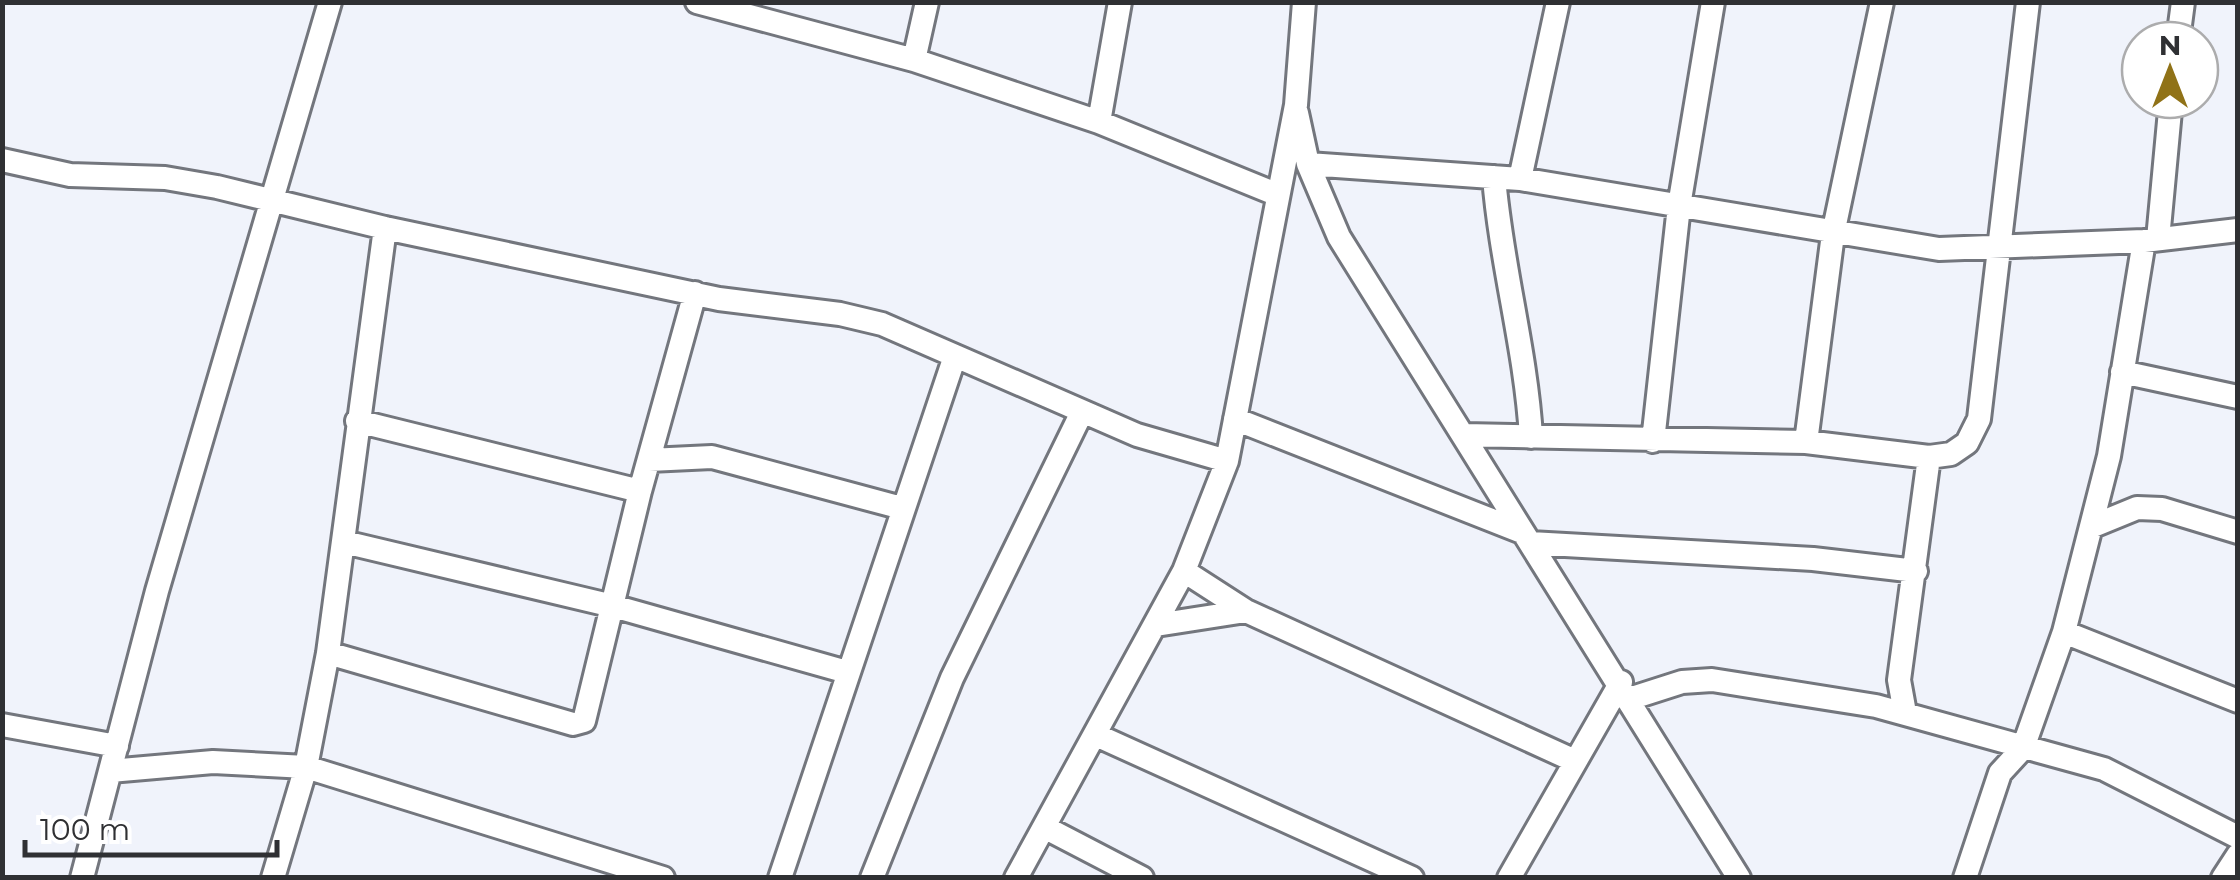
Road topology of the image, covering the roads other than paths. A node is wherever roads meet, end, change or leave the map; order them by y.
1 (330, 2) edge
2 (697, 2) edge
3 (928, 2) edge
4 (1120, 2) edge
5 (1304, 2) edge
6 (1558, 2) edge
7 (1712, 2) edge
8 (1882, 2) edge
9 (2028, 2) edge
10 (914, 60) junction
11 (1296, 105) junction
12 (2168, 120) edge
13 (1099, 122) junction
14 (2, 160) edge
15 (1308, 164) junction
16 (1494, 178) junction
17 (1520, 180) junction
18 (1276, 194) junction
19 (272, 198) junction
20 (1678, 206) junction
21 (385, 228) junction
22 (2238, 230) edge
23 (1834, 234) junction
24 (2151, 240) junction
25 (2002, 250) junction
26 (695, 294) junction
27 (955, 356) junction
28 (2122, 372) junction
29 (2238, 397) edge
30 (1082, 412) junction
31 (1235, 420) junction
32 (357, 421) junction
33 (1464, 435) junction
34 (1531, 437) junction
35 (1653, 441) junction
36 (1806, 442) junction
37 (1929, 457) junction
38 (649, 460) junction
39 (1227, 461) junction
40 (640, 491) junction
41 (902, 508) junction
42 (2092, 526) junction
43 (2238, 532) edge
44 (1526, 538) junction
45 (344, 542) junction
46 (1184, 571) junction
47 (1916, 571) junction
48 (613, 606) junction
49 (1246, 611) junction
50 (1156, 625) junction
51 (2064, 632) junction
52 (328, 653) junction
53 (848, 672) junction
54 (1898, 680) junction
55 (1625, 691) junction
56 (2238, 701) edge
57 (1876, 706) junction
58 (1905, 713) junction
59 (2, 725) edge
60 (1096, 734) junction
61 (116, 746) junction
62 (2023, 748) junction
63 (1575, 761) junction
64 (306, 767) junction
65 (110, 771) junction
66 (1044, 826) junction
67 (2238, 837) edge
68 (2238, 854) edge
69 (654, 876) edge
70 (1965, 877) edge
71 (82, 878) edge
72 (273, 878) edge
73 (780, 878) edge
74 (872, 878) edge
75 (1016, 878) edge
76 (1142, 878) edge
77 (1412, 878) edge
78 (1508, 878) edge
79 (1739, 878) edge
80 (2223, 878) edge

1 - 19 street
2 - 10 street
3 - 10 street
4 - 13 street
5 - 11 street
6 - 17 street
7 - 20 street
8 - 23 street
9 - 25 street
10 - 13 street
11 - 15 street
11 - 18 street
12 - 24 street
13 - 18 street
14 - 19 street
15 - 16 street
15 - 33 street
16 - 17 street
16 - 34 street
17 - 20 street
18 - 31 street
19 - 21 street
19 - 61 street
20 - 23 street
20 - 35 street
21 - 26 street
21 - 32 street
22 - 24 street
23 - 25 street
23 - 36 street
24 - 25 street
24 - 28 street
25 - 37 street
26 - 27 street
26 - 38 street
27 - 30 street
27 - 41 street
28 - 29 street
28 - 42 street
30 - 39 street
30 - 74 street
31 - 39 street
31 - 44 street
32 - 40 street
32 - 45 street
33 - 34 street
33 - 44 street
34 - 35 street
35 - 36 street
36 - 37 street
37 - 47 street
38 - 40 street
38 - 41 street
39 - 46 street
40 - 48 street
41 - 53 street
42 - 43 street
42 - 51 street
44 - 47 street
44 - 55 street
45 - 48 street
45 - 52 street
46 - 49 street
46 - 50 street
47 - 54 street
48 - 52 street
48 - 53 street
49 - 50 street
49 - 63 street
50 - 60 street
51 - 56 street
51 - 62 street
52 - 64 street
53 - 73 street
54 - 57 street
54 - 58 street
55 - 57 street
55 - 63 street
55 - 79 street
57 - 58 street
58 - 62 street
59 - 61 street
60 - 66 street
60 - 77 street
61 - 65 street
62 - 67 street
62 - 70 street
63 - 78 street
64 - 65 street
64 - 69 street
64 - 72 street
65 - 71 street
66 - 75 street
66 - 76 street
68 - 80 street

